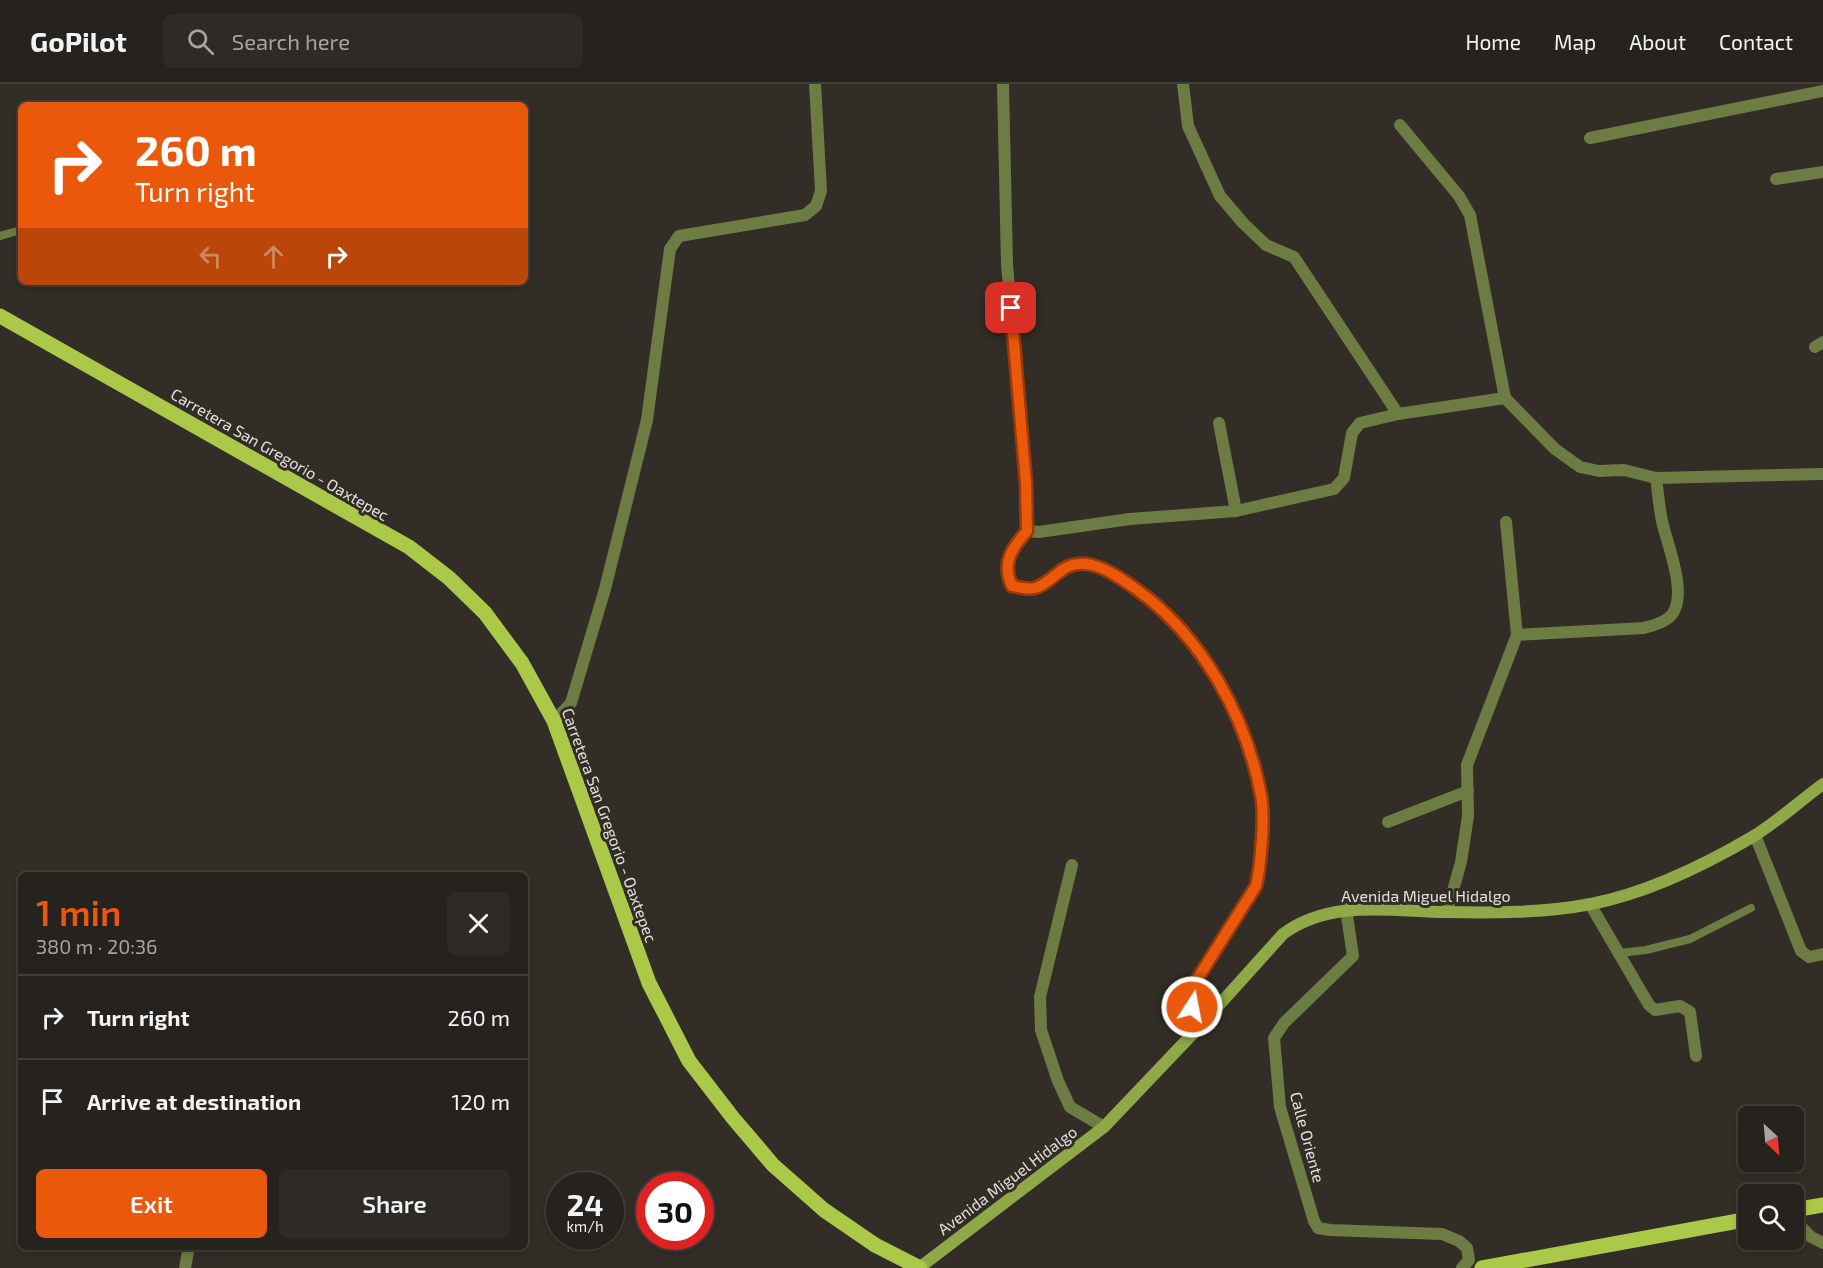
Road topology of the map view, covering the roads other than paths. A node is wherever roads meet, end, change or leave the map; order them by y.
1 (815, 84) edge
2 (1003, 84) edge
3 (1183, 84) edge
4 (1823, 91) edge
5 (1400, 124) dead end
6 (1590, 138) dead end
7 (1823, 172) edge
8 (1776, 179) dead end
9 (18, 231) edge
10 (0, 236) edge
11 (0, 316) edge
12 (1505, 398) junction
13 (1398, 414) junction
14 (1219, 423) dead end
15 (1823, 474) edge
16 (1656, 478) junction
17 (1236, 511) junction
18 (1506, 522) dead end
19 (1027, 531) junction
20 (1517, 635) junction
21 (554, 721) junction
22 (1823, 784) edge
23 (1468, 791) junction
24 (1388, 822) dead end
25 (1755, 835) junction
26 (1072, 865) dead end
27 (1590, 904) junction
28 (1751, 908) dead end
29 (1346, 909) junction
30 (1447, 912) junction
31 (1620, 953) junction
32 (1823, 954) edge
33 (1201, 1024) junction
34 (1696, 1056) dead end
35 (1104, 1127) junction
36 (1823, 1205) edge
37 (1804, 1208) edge
38 (1738, 1221) edge
39 (1804, 1230) edge
40 (1823, 1243) edge
41 (188, 1250) edge
42 (185, 1268) edge
43 (920, 1268) edge
44 (1462, 1268) edge
45 (1483, 1268) edge

1 - 21 street
2 - 19 street
3 - 13 street
4 - 6 street
5 - 12 street
7 - 8 street
9 - 10 lane
11 - 21 main road, Carretera San Gregorio - Oaxtepec
12 - 13 street
12 - 16 street
13 - 17 street
14 - 17 street
15 - 16 street
16 - 20 street
17 - 19 street
18 - 20 street
19 - 33 street
20 - 23 street
21 - 43 main road, Carretera San Gregorio - Oaxtepec, bridge
22 - 25 main road, Avenida Miguel Hidalgo
23 - 24 street
23 - 30 street
25 - 27 main road, Avenida Miguel Hidalgo
25 - 32 street
26 - 35 street
27 - 30 main road, Avenida Miguel Hidalgo
27 - 31 street
28 - 31 lane
29 - 30 main road, Avenida Miguel Hidalgo
29 - 33 main road, Avenida Miguel Hidalgo
29 - 44 street, Calle Oriente
31 - 34 street
33 - 35 main road, Avenida Miguel Hidalgo
35 - 43 main road, Avenida Miguel Hidalgo
36 - 37 main road
38 - 45 main road
39 - 40 street
41 - 42 street

